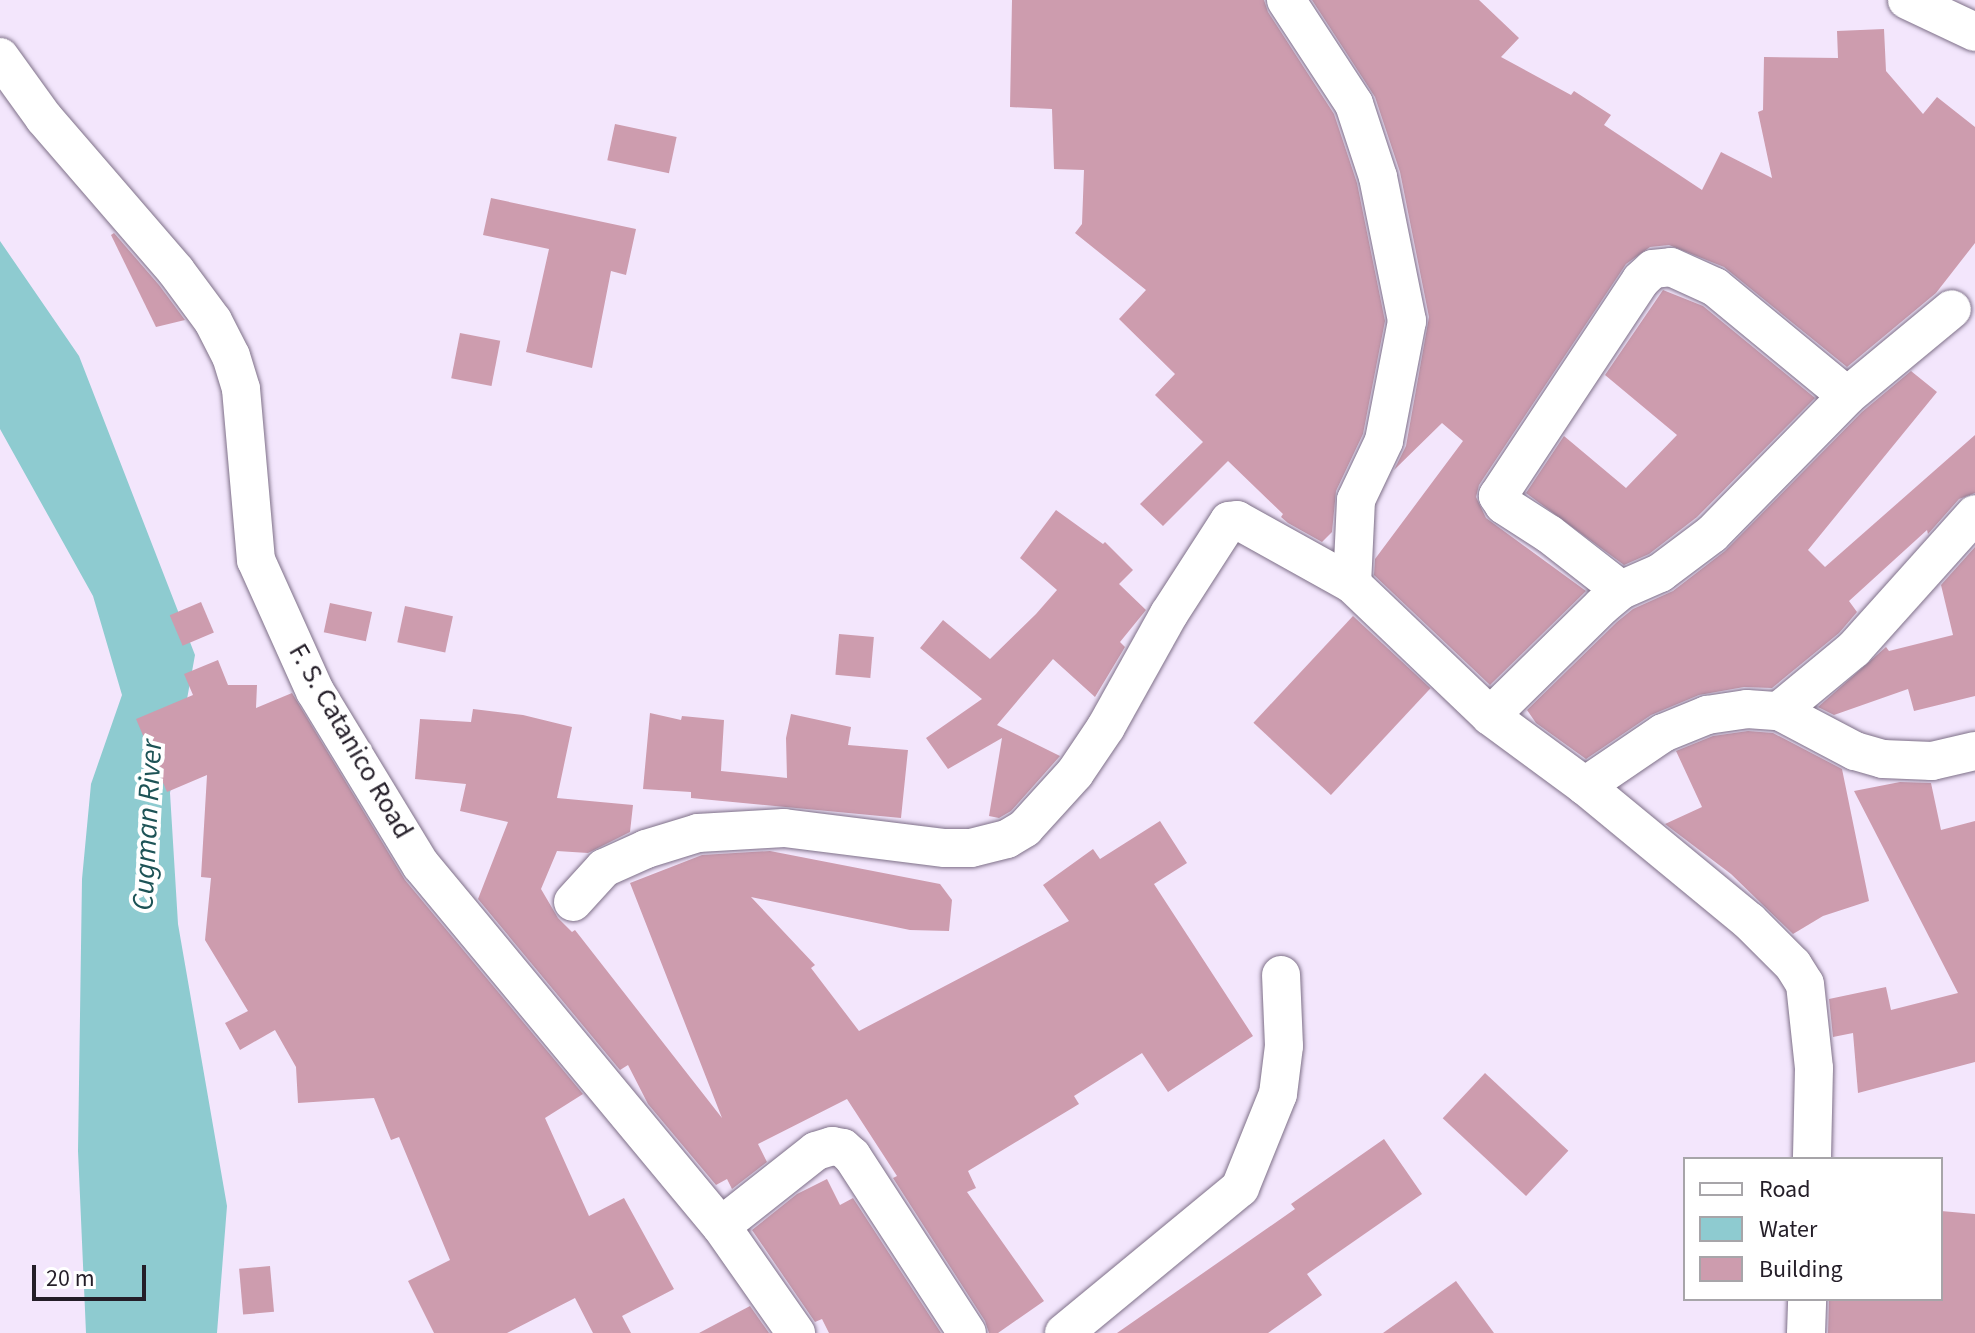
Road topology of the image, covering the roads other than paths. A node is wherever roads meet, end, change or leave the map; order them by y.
1 (1286, 0) edge
2 (1907, 0) edge
3 (1975, 32) edge
4 (0, 57) edge
5 (1952, 309) dead end
6 (1847, 396) junction
7 (1975, 514) edge
8 (1352, 584) junction
9 (1621, 590) junction
10 (1779, 711) junction
11 (1490, 716) junction
12 (1972, 762) edge
13 (1585, 786) junction
14 (573, 902) dead end
15 (1281, 975) dead end
16 (1812, 1157) edge
17 (721, 1226) junction
18 (1807, 1301) edge
19 (796, 1333) edge
20 (967, 1333) edge
21 (1064, 1333) edge
22 (1806, 1333) edge

1 - 8 street
2 - 3 street
4 - 17 street, F. S. Catanico Road
5 - 6 street
6 - 9 street
6 - 9 street
7 - 10 street
8 - 11 street
8 - 14 street
9 - 11 street
10 - 12 street
10 - 13 street
11 - 13 street
13 - 16 street
15 - 21 street
17 - 19 street, F. S. Catanico Road
17 - 20 street
18 - 22 street

